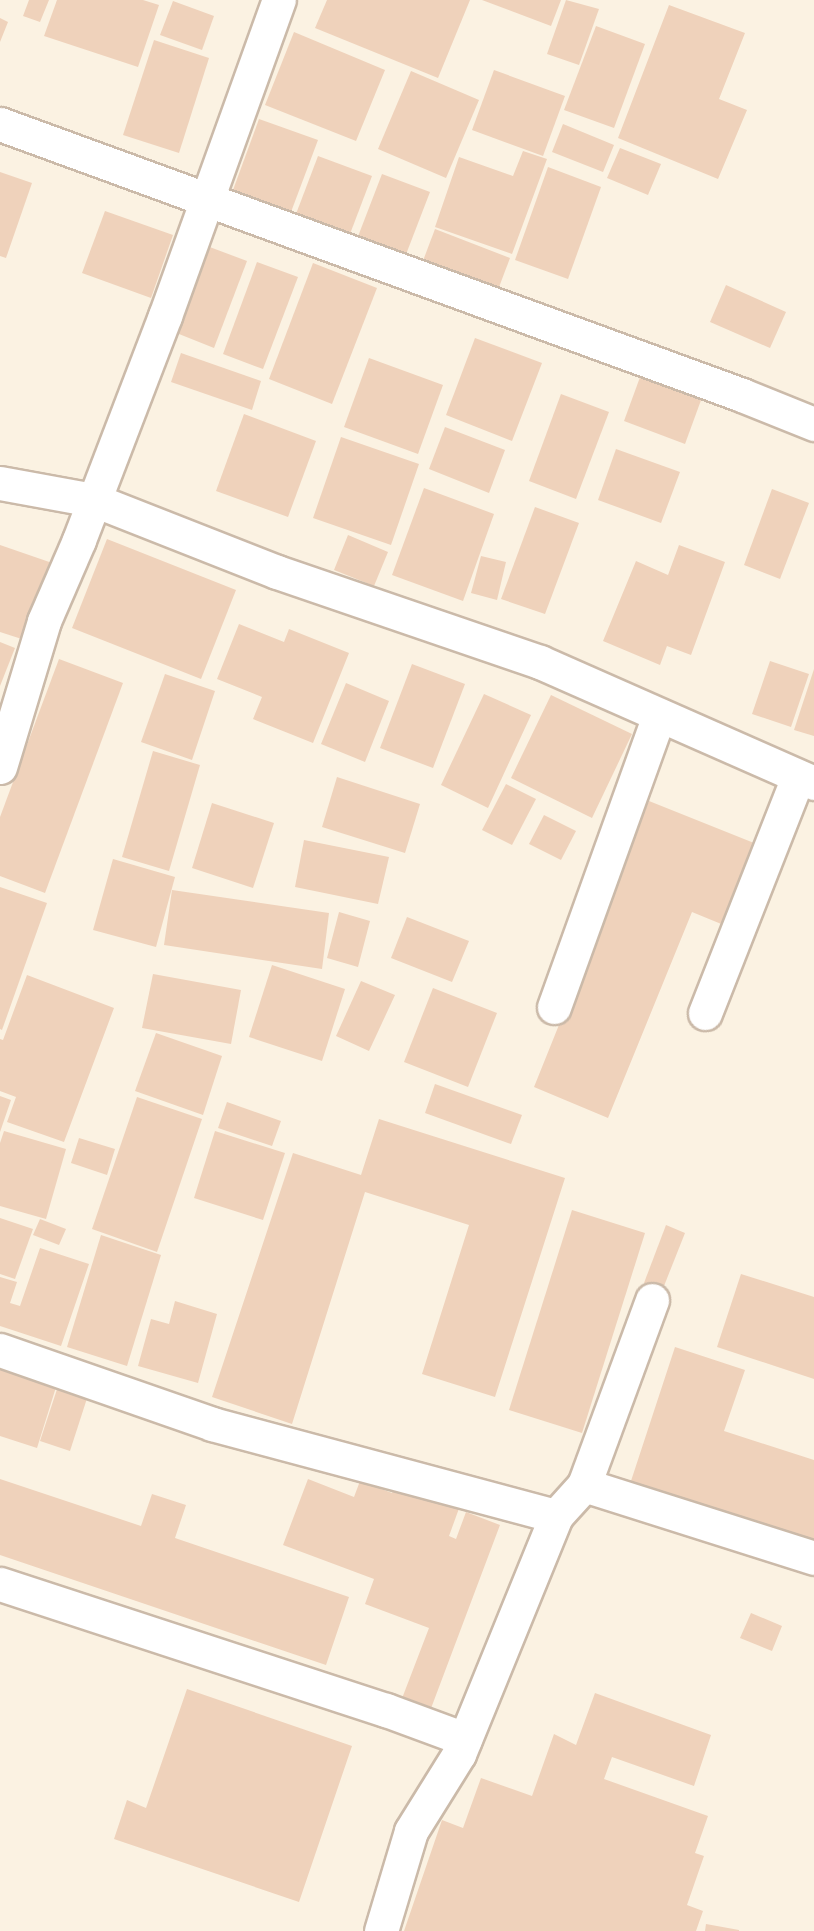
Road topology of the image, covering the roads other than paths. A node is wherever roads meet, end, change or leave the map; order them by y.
1 (279, 0) edge
2 (0, 123) edge
3 (209, 201) junction
4 (814, 424) edge
5 (0, 483) edge
6 (94, 500) junction
7 (659, 715) junction
8 (0, 767) edge
9 (806, 780) edge
10 (554, 1007) dead end
11 (705, 1013) dead end
12 (652, 1300) dead end
13 (0, 1350) edge
14 (584, 1485) junction
15 (556, 1516) junction
16 (814, 1558) edge
17 (0, 1584) edge
18 (465, 1739) junction
19 (381, 1931) edge

1 - 3 street
2 - 3 street
3 - 4 street
3 - 6 street
5 - 6 street
6 - 7 street
6 - 8 street
7 - 9 street
7 - 10 street
9 - 11 street
12 - 14 street
13 - 15 street
14 - 15 street
14 - 16 street
15 - 18 street
17 - 18 street
18 - 19 street

